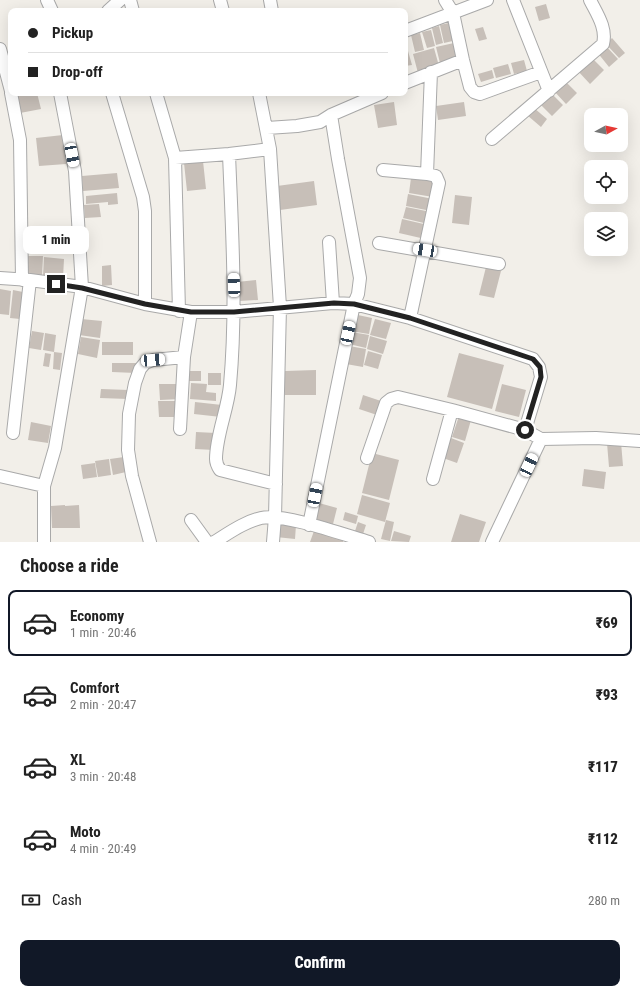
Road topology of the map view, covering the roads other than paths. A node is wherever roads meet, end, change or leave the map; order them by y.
1 (120, 0) edge
2 (445, 0) edge
3 (487, 0) edge
4 (513, 0) edge
5 (590, 0) edge
6 (111, 8) edge
7 (453, 13) junction
8 (408, 30) edge
9 (0, 49) edge
10 (462, 60) junction
11 (431, 72) junction
12 (540, 72) junction
13 (408, 82) edge
14 (8, 86) edge
15 (549, 91) junction
16 (10, 96) edge
17 (61, 96) edge
18 (113, 96) edge
19 (157, 96) edge
20 (260, 96) edge
21 (375, 96) edge
22 (331, 115) junction
23 (266, 128) junction
24 (492, 139) dead end
25 (270, 149) junction
26 (229, 154) junction
27 (175, 158) junction
28 (384, 170) dead end
29 (428, 174) junction
30 (329, 242) dead end
31 (379, 243) dead end
32 (425, 250) junction
33 (499, 264) dead end
34 (0, 278) edge
35 (26, 280) junction
36 (82, 288) junction
37 (334, 303) junction
38 (145, 304) junction
39 (354, 304) junction
40 (280, 307) junction
41 (178, 311) junction
42 (191, 312) junction
43 (234, 312) junction
44 (410, 318) junction
45 (184, 357) junction
46 (452, 410) junction
47 (180, 429) dead end
48 (525, 430) junction
49 (13, 434) dead end
50 (541, 439) junction
51 (640, 441) edge
52 (367, 458) dead end
53 (0, 476) edge
54 (433, 479) dead end
55 (276, 484) junction
56 (44, 486) junction
57 (275, 518) junction
58 (191, 520) dead end
59 (309, 525) junction
60 (348, 539) edge
61 (44, 542) edge
62 (150, 542) edge
63 (207, 542) edge
64 (214, 542) edge
65 (273, 542) edge
66 (369, 542) edge
67 (492, 542) edge

1 - 6 street
2 - 7 street
3 - 7 street
4 - 12 street
5 - 15 street
7 - 8 street
7 - 10 street
9 - 14 street
10 - 11 street
10 - 12 street
11 - 13 street
11 - 29 street
12 - 15 street
15 - 24 street
16 - 35 street
17 - 36 street
18 - 38 street
19 - 27 street
20 - 23 street
21 - 22 street
22 - 23 street
22 - 39 street
23 - 25 street
25 - 26 street
25 - 40 street
26 - 27 street
26 - 43 street
27 - 41 street
28 - 29 street
29 - 32 street
30 - 37 street
31 - 32 street
32 - 33 street
32 - 44 street
34 - 35 street
35 - 36 street
35 - 49 street
36 - 38 street
36 - 56 street
37 - 39 street
37 - 40 street
38 - 41 street
39 - 44 street
39 - 59 street
40 - 43 street
40 - 55 street
41 - 42 street
42 - 43 street
42 - 45 street
43 - 55 street
44 - 48 street
45 - 47 street
45 - 62 street
46 - 48 street
46 - 52 street
46 - 54 street
48 - 50 street
50 - 51 street
50 - 67 street
53 - 56 street
55 - 57 street
56 - 61 street
57 - 59 street
57 - 64 street
57 - 65 street
58 - 63 street
59 - 60 street
60 - 66 street

